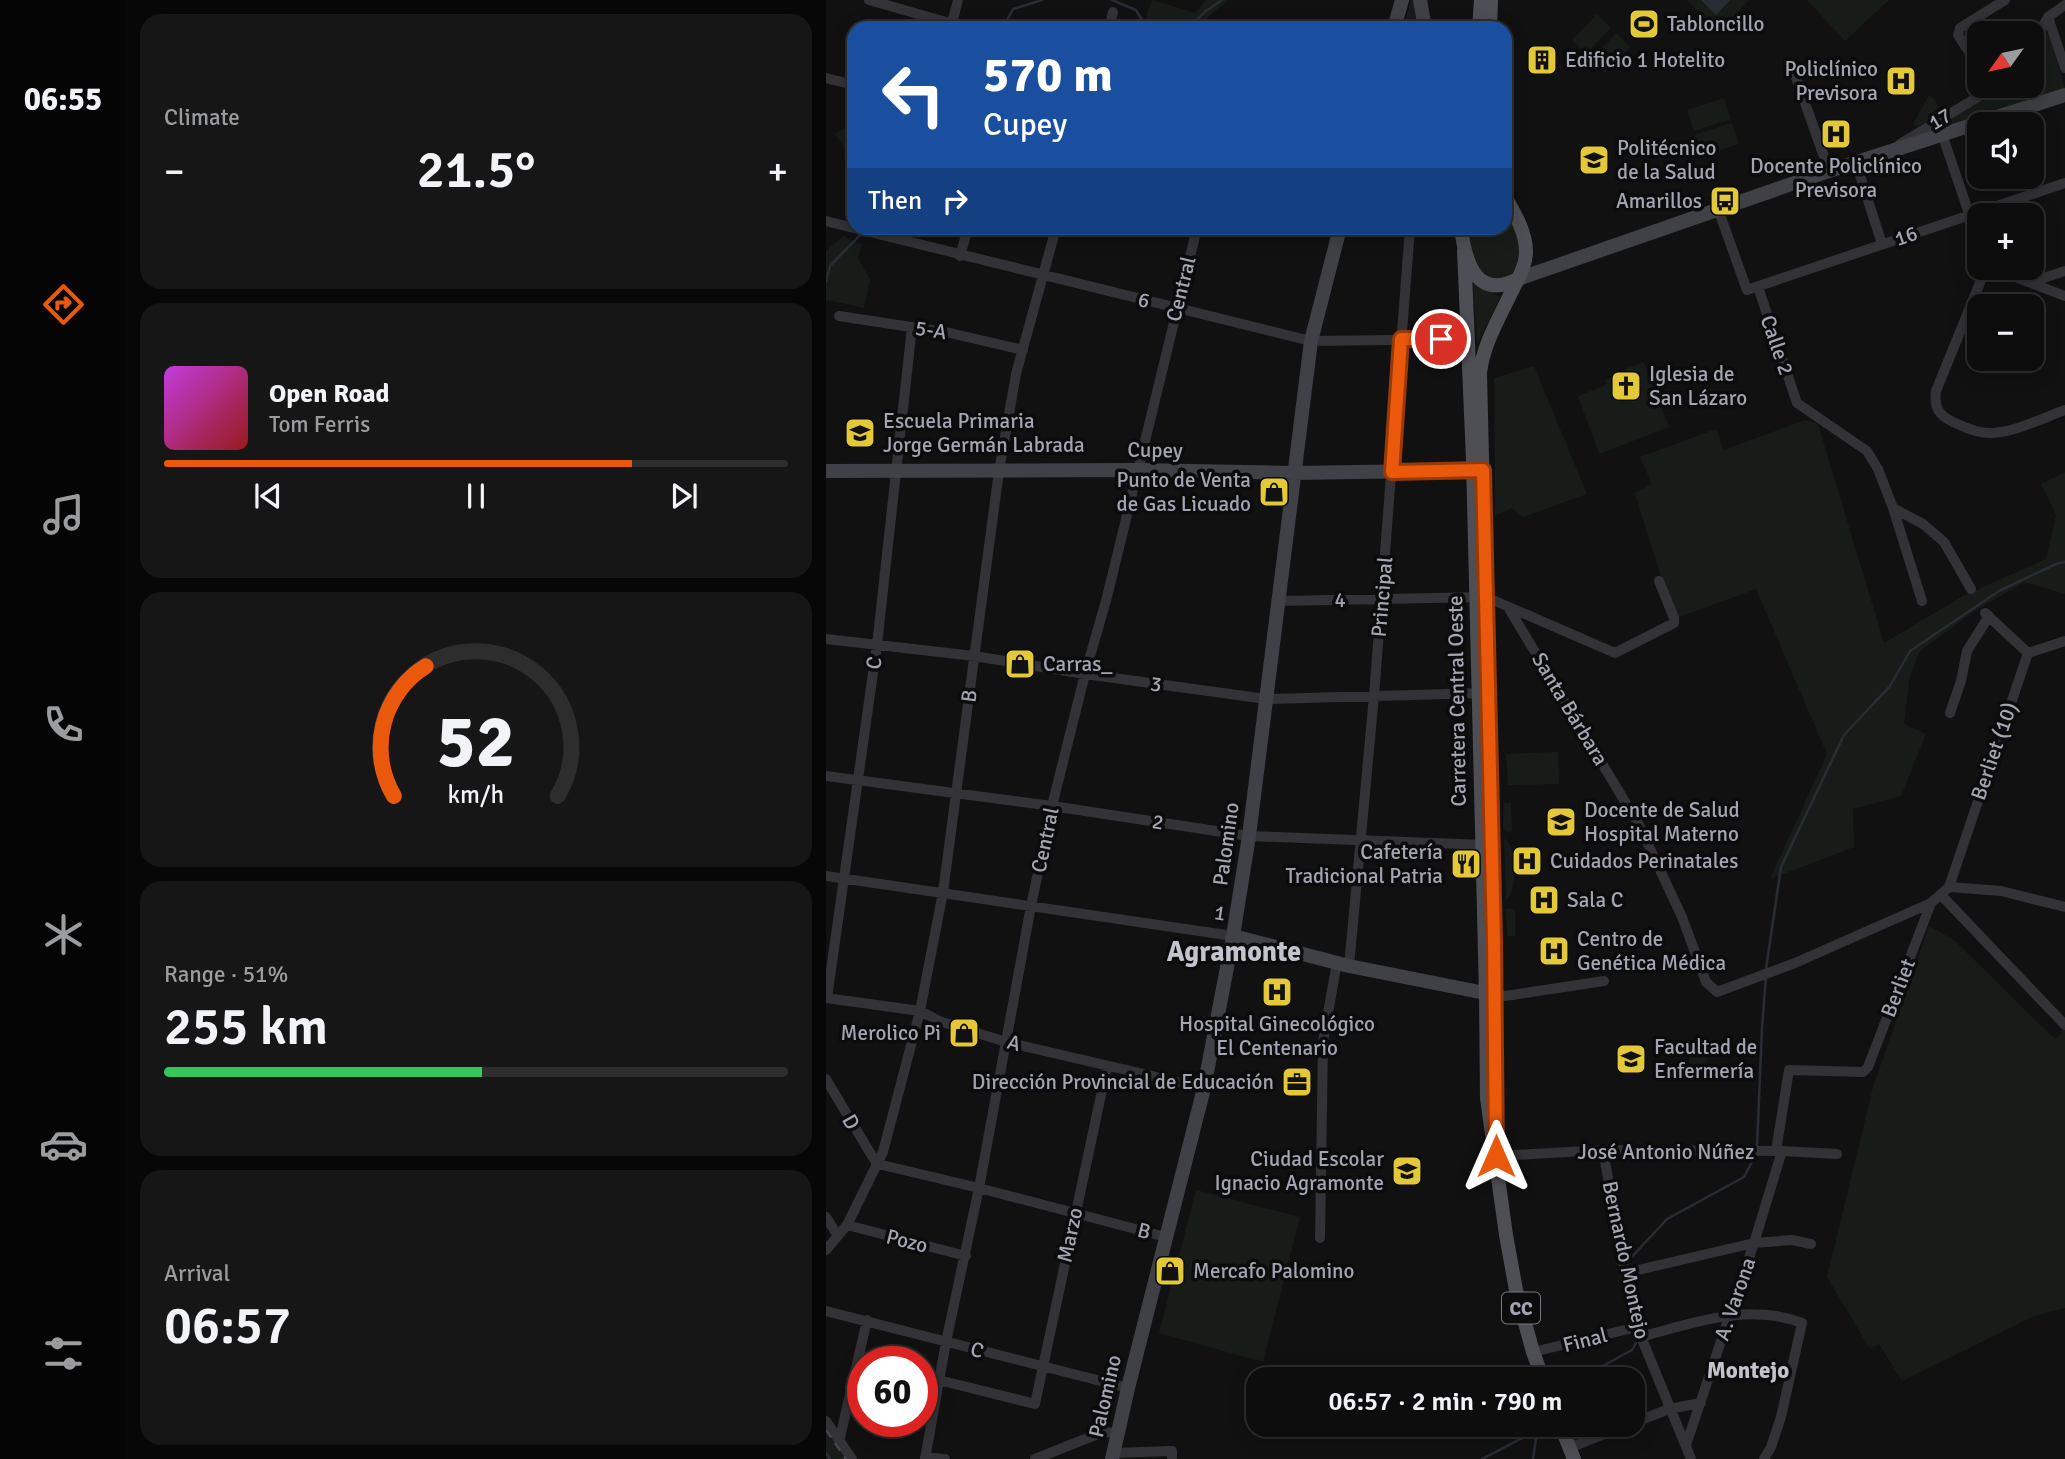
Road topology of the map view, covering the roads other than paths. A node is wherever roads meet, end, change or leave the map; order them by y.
1 (869, 0) edge
2 (958, 0) edge
3 (1402, 0) edge
4 (1420, 0) edge
5 (1481, 0) edge
6 (1491, 0) edge
7 (2005, 0) edge
8 (2065, 5) edge
9 (1113, 12) dead end
10 (2048, 18) junction
11 (935, 21) edge
12 (952, 21) edge
13 (1111, 21) edge
14 (1396, 21) edge
15 (1424, 21) edge
16 (1480, 21) edge
17 (1490, 21) edge
18 (1971, 21) edge
19 (1967, 24) edge
20 (2044, 25) edge
21 (1967, 49) edge
22 (1791, 63) dead end
23 (2065, 68) edge
24 (826, 78) edge
25 (847, 83) edge
26 (2065, 94) edge
27 (1978, 98) edge
28 (1939, 127) junction
29 (1856, 163) junction
30 (1829, 171) junction
31 (2065, 183) edge
32 (2004, 203) edge
33 (1967, 206) edge
34 (1718, 209) junction
35 (1512, 212) edge
36 (1967, 215) edge
37 (826, 221) edge
38 (847, 226) edge
39 (880, 235) edge
40 (966, 235) edge
41 (1054, 235) edge
42 (1195, 235) edge
43 (1338, 235) edge
44 (1409, 235) edge
45 (1462, 235) edge
46 (1882, 244) junction
47 (1464, 250) junction
48 (1526, 250) junction
49 (960, 256) junction
50 (1555, 266) junction
51 (2065, 271) edge
52 (1043, 275) junction
53 (1518, 279) junction
54 (1981, 280) edge
55 (2025, 280) edge
56 (2031, 282) junction
57 (1488, 285) junction
58 (1758, 287) junction
59 (2065, 296) edge
60 (1509, 297) junction
61 (1177, 308) junction
62 (839, 316) dead end
63 (912, 327) junction
64 (1401, 339) junction
65 (1467, 339) junction
66 (1311, 341) junction
67 (1023, 350) junction
68 (2065, 410) edge
69 (895, 470) junction
70 (1137, 470) junction
71 (1478, 470) junction
72 (826, 471) edge
73 (999, 471) junction
74 (1392, 472) junction
75 (1294, 473) junction
76 (1893, 508) junction
77 (1660, 581) dead end
78 (1971, 589) dead end
79 (1481, 596) junction
80 (1382, 599) junction
81 (1278, 601) junction
82 (1922, 601) dead end
83 (1508, 607) junction
84 (826, 639) edge
85 (2065, 641) edge
86 (877, 645) junction
87 (2028, 653) junction
88 (974, 656) junction
89 (1085, 674) junction
90 (1483, 693) junction
91 (1374, 696) junction
92 (1266, 699) junction
93 (1950, 713) dead end
94 (826, 776) edge
95 (858, 780) junction
96 (957, 793) junction
97 (1052, 806) junction
98 (1249, 836) junction
99 (1361, 842) junction
100 (1487, 845) junction
101 (826, 876) edge
102 (844, 879) junction
103 (1949, 887) junction
104 (943, 892) junction
105 (1941, 895) junction
106 (1931, 903) junction
107 (1031, 905) junction
108 (2065, 907) edge
109 (1233, 936) junction
110 (1343, 964) junction
111 (1604, 981) dead end
112 (1491, 994) junction
113 (826, 998) edge
114 (920, 1011) junction
115 (2065, 1025) edge
116 (1006, 1042) junction
117 (1107, 1066) junction
118 (1789, 1070) joint
119 (826, 1079) edge
120 (1203, 1088) junction
121 (1603, 1150) junction
122 (1779, 1151) junction
123 (1496, 1153) junction
124 (1837, 1154) dead end
125 (878, 1164) junction
126 (979, 1188) junction
127 (1075, 1214) junction
128 (826, 1217) edge
129 (848, 1225) junction
130 (838, 1236) junction
131 (1166, 1237) junction
132 (1320, 1238) dead end
133 (1754, 1243) junction
134 (1811, 1244) dead end
135 (826, 1250) edge
136 (966, 1256) junction
137 (1625, 1273) junction
138 (826, 1311) edge
139 (1729, 1314) junction
140 (867, 1320) junction
141 (1639, 1332) junction
142 (946, 1342) junction
143 (1533, 1352) junction
144 (1042, 1366) junction
145 (1539, 1367) edge
146 (939, 1380) junction
147 (1128, 1388) junction
148 (1701, 1402) junction
149 (1669, 1409) junction
150 (1645, 1418) edge
151 (826, 1421) edge
152 (1118, 1433) junction
153 (1604, 1437) edge
154 (839, 1442) junction
155 (1686, 1445) junction
156 (1571, 1453) edge
157 (1113, 1456) edge
158 (925, 1458) edge
159 (852, 1459) edge
160 (945, 1459) edge
161 (1034, 1459) edge
162 (1172, 1459) edge
163 (1691, 1459) edge
164 (1764, 1459) edge

1 - 11 street
2 - 12 street
3 - 14 street
4 - 15 street
5 - 16 main road
6 - 17 main road
7 - 18 street
8 - 10 street
9 - 13 street
10 - 20 street
10 - 23 street
19 - 21 street
22 - 30 street
24 - 25 street
26 - 28 street
27 - 28 street, 17
28 - 29 street
28 - 33 street
29 - 30 street
29 - 46 street
30 - 34 street
31 - 32 street, 16
34 - 50 street
34 - 58 street, 16
35 - 48 main road
36 - 46 street, 16
37 - 38 street, 6
39 - 49 street, 6
40 - 49 street
41 - 52 street, B
42 - 61 street, Central
43 - 66 street, Palomino
44 - 64 street, Principal
45 - 47 main road, CC
46 - 58 street, 16
47 - 57 main road, CC
47 - 65 main road, Carretera Central Oeste / CC
48 - 50 street
48 - 53 main road, CC
49 - 52 street, 6
50 - 53 street
51 - 56 street
52 - 61 street, 6
52 - 67 street, B
53 - 57 main road
53 - 60 main road, Carretera Central Oeste / CC
54 - 68 street
55 - 56 street
56 - 59 street
57 - 60 main road
58 - 76 street, Calle 2
60 - 71 main road, Carretera Central Oeste / CC
61 - 66 street, 6
61 - 70 street, Central
62 - 63 street, 5-A
63 - 67 street, 5-A
63 - 69 street, C
64 - 65 street, 6
64 - 66 street, 6
64 - 74 street, Principal
65 - 71 main road, Carretera Central Oeste / CC
66 - 75 street, Palomino
67 - 73 street, B
69 - 72 street, Cupey
69 - 73 street, Cupey
69 - 86 street, C
70 - 73 street, Cupey
70 - 75 street, Cupey
70 - 89 street, Central
71 - 74 street, Cupey
71 - 79 main road, Carretera Central Oeste / CC
73 - 88 street, B
74 - 75 street, Cupey
74 - 80 street, Principal
75 - 81 street, Palomino
76 - 78 street
76 - 82 street
77 - 83 street
79 - 80 street, 4
79 - 83 street
79 - 90 main road, Carretera Central Oeste / CC
80 - 81 street, 4
80 - 91 street, Principal
81 - 92 street, Palomino
83 - 106 street, Santa Bárbara
84 - 86 street, 3
85 - 87 street
86 - 88 street, 3
86 - 95 street, C
87 - 93 street
87 - 103 street, Berliet (10)
88 - 89 street, 3
88 - 96 street, B
89 - 92 street, 3
89 - 97 street, Central
90 - 91 street, 3
90 - 100 main road, Carretera Central Oeste / CC
91 - 92 street, 3
91 - 99 street, Principal
92 - 98 street, Palomino
94 - 95 street, 2
95 - 96 street, 2
95 - 102 street, C
96 - 97 street, 2
96 - 104 street, B
97 - 98 street, 2
97 - 107 street, Central
98 - 99 street, 2
98 - 109 street, Palomino
99 - 100 street, 2
99 - 110 street, Principal
100 - 112 main road, Carretera Central Oeste / CC
101 - 102 street, 1
102 - 104 street, 1
102 - 113 street, C
103 - 105 street, Santa Bárbara
103 - 108 street
104 - 107 street, 1
104 - 114 street, B
105 - 106 street, Santa Bárbara
105 - 115 street
106 - 118 street, Berliet
107 - 109 street, 1
107 - 116 street, Central
109 - 110 street, 1
109 - 120 street, Palomino
110 - 112 street, 1
110 - 132 street, Principal
111 - 112 street, 1
112 - 123 main road, Carretera Central Oeste / CC
113 - 114 street, A
114 - 116 street, A
114 - 125 street, B
116 - 117 street, A
116 - 126 street, Central
117 - 120 street, A
117 - 127 street, Marzo
118 - 122 street, A. Varona
119 - 125 street, D
120 - 131 street, Palomino
121 - 122 street, José Antonio Núñez
121 - 123 street, José Antonio Núñez
121 - 137 street, Bernardo Montejo
122 - 124 street, José Antonio Núñez
122 - 133 street, A. Varona
123 - 143 main road, Carretera Central Oeste / CC
125 - 126 street, B
125 - 129 street, B
126 - 127 street, B
126 - 136 street, Central
127 - 131 street, B
127 - 144 street, Marzo
128 - 130 street
129 - 130 street, B
129 - 136 street, Pozo
130 - 135 street, B
131 - 147 street, Palomino
133 - 134 street
133 - 137 street
133 - 139 street, A. Varona
136 - 142 street, Central
137 - 141 street, Bernardo Montejo
138 - 140 street, C
139 - 141 street, Final
139 - 148 street, A. Varona
139 - 164 street, Final
140 - 142 street, C
140 - 154 street
141 - 143 street, Final
141 - 149 street, Bernardo Montejo
142 - 144 street, C
142 - 146 street, Central
143 - 145 main road, Carretera Central Oeste / CC
144 - 146 street, Marzo
144 - 147 street, C
146 - 158 street, Central
147 - 152 street, Palomino
148 - 149 street
148 - 155 street, A. Varona
149 - 150 street
149 - 155 street, Bernardo Montejo
151 - 154 street
152 - 157 street, Palomino
152 - 161 street
153 - 156 street
154 - 159 street
155 - 163 street, Bernardo Montejo
157 - 162 street
158 - 160 street

